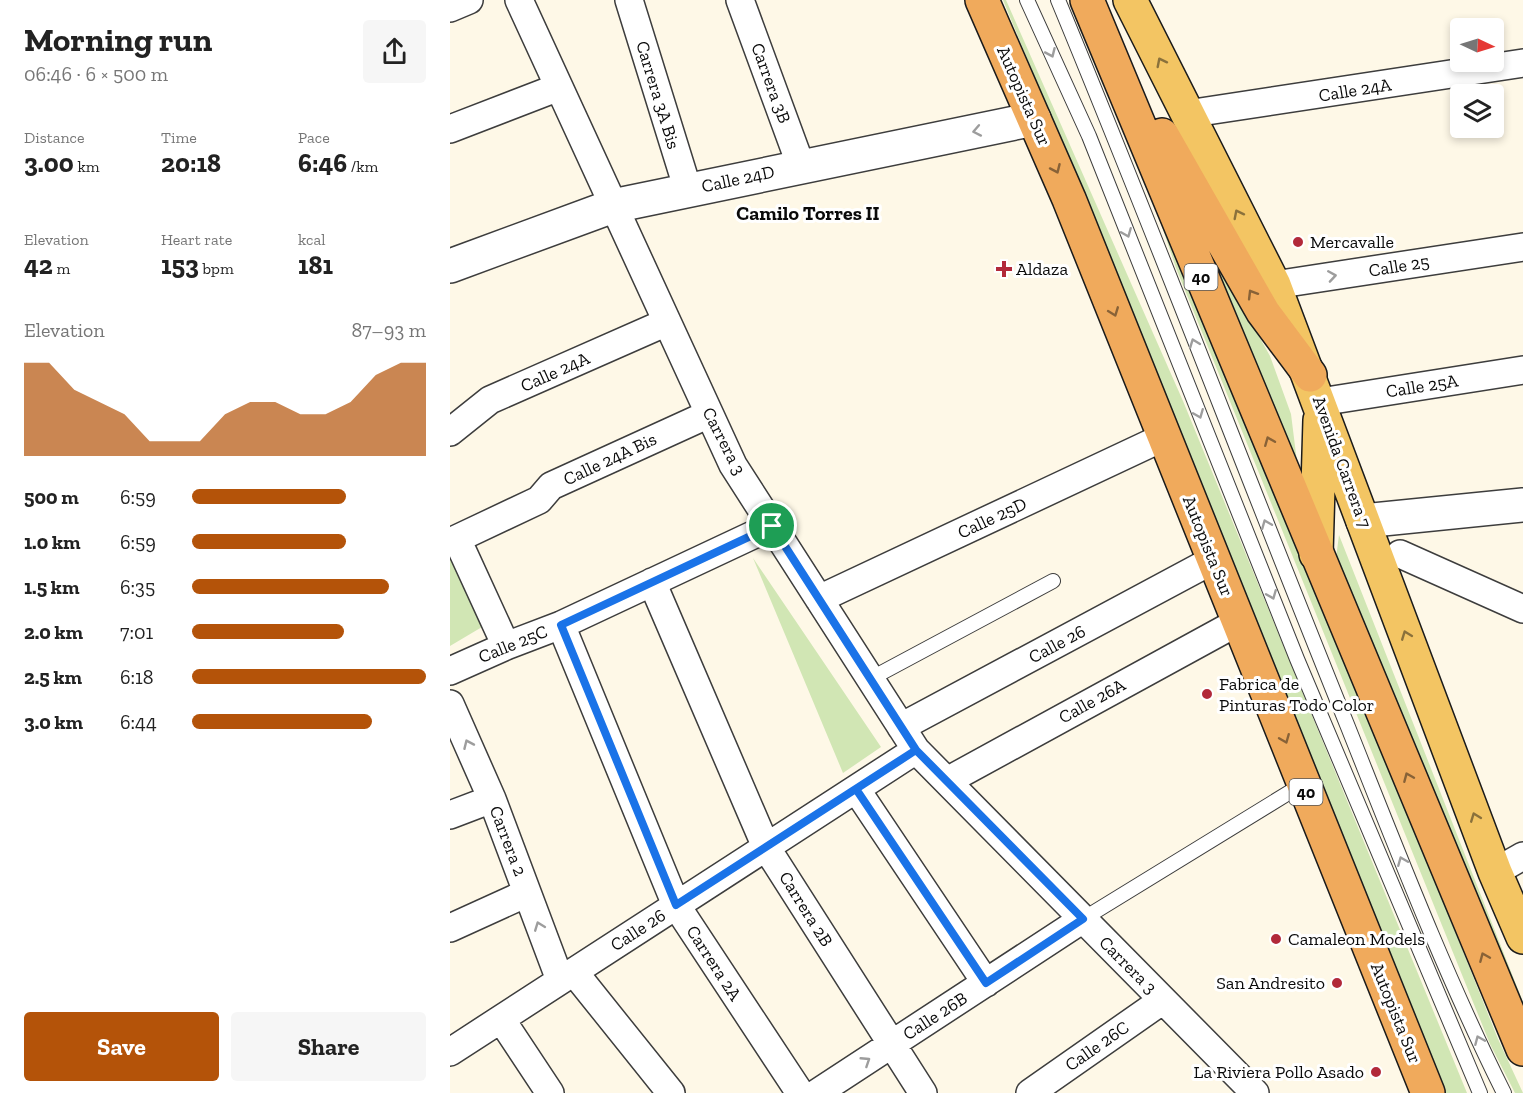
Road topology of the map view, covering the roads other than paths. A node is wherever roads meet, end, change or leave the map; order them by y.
1 (469, 0) edge
2 (519, 0) edge
3 (629, 0) edge
4 (740, 0) edge
5 (982, 0) edge
6 (1027, 0) edge
7 (1130, 0) edge
8 (1078, 2) edge
9 (450, 8) edge
10 (1523, 63) edge
11 (559, 87) junction
12 (1187, 114) junction
13 (1034, 119) junction
14 (450, 129) edge
15 (801, 166) junction
16 (688, 190) junction
17 (613, 206) junction
18 (1523, 247) edge
19 (450, 266) edge
20 (1274, 285) junction
21 (667, 322) junction
22 (1523, 370) edge
23 (1315, 389) junction
24 (709, 414) junction
25 (450, 432) edge
26 (1164, 437) junction
27 (1523, 505) edge
28 (1363, 520) junction
29 (772, 526) junction
30 (453, 540) edge
31 (1316, 554) junction
32 (1400, 554) dead end
33 (1214, 560) junction
34 (1053, 581) dead end
35 (652, 582) junction
36 (819, 599) junction
37 (1523, 609) edge
38 (1238, 622) junction
39 (561, 625) junction
40 (506, 646) junction
41 (450, 671) edge
42 (870, 679) junction
43 (450, 704) edge
44 (901, 727) junction
45 (916, 750) junction
46 (946, 780) junction
47 (1303, 784) junction
48 (856, 789) junction
49 (492, 799) junction
50 (450, 815) edge
51 (766, 847) junction
52 (1509, 864) edge
53 (527, 893) junction
54 (676, 905) junction
55 (1083, 919) junction
56 (450, 928) edge
57 (1523, 938) edge
58 (567, 976) junction
59 (986, 983) junction
60 (1163, 1000) junction
61 (501, 1018) junction
62 (891, 1045) junction
63 (1523, 1049) edge
64 (450, 1052) edge
65 (1242, 1089) edge
66 (550, 1093) edge
67 (671, 1093) edge
68 (800, 1093) edge
69 (818, 1093) edge
70 (923, 1093) edge
71 (1030, 1093) edge
72 (1428, 1093) edge
73 (1480, 1093) edge
74 (1504, 1093) edge

1 - 9 street
2 - 11 street, Carrera 3
3 - 16 street, Carrera 3A Bis
4 - 15 street, Carrera 3B
5 - 13 highway, Autopista Sur / 40
6 -> 73 lane
12 -> 7 main road, Avenida Carrera 7
23 -> 8 highway
31 -> 8 highway, 40
74 -> 8 lane
10 - 12 street, Calle 24A
11 - 14 street
11 - 17 street, Carrera 3
20 -> 12 main road, Avenida Carrera 7
13 -> 15 street, Calle 24D
13 -> 26 highway, Autopista Sur / 40
15 - 16 street, Calle 24D
16 - 17 street, Calle 24D
17 - 19 street, Calle 24D
17 - 21 street, Carrera 3
20 -> 18 street, Calle 25
20 - 23 main road, Avenida Carrera 7
21 - 24 street, Carrera 3
21 - 25 street, Calle 24A
22 - 23 street, Calle 25A
23 - 28 main road, Avenida Carrera 7
23 - 31 main road
24 - 29 street, Carrera 3
24 - 30 street, Calle 24A Bis
26 - 33 highway, Autopista Sur / 40
26 - 36 street, Calle 25D
27 - 28 street
52 -> 28 main road, Avenida Carrera 7
29 - 35 street, Calle 25C
29 - 36 street, Carrera 3
30 - 40 street
63 -> 31 highway, 40
32 - 37 street
33 - 38 highway, Autopista Sur / 40
33 - 44 street, Calle 26
34 - 42 lane
35 - 39 street, Calle 25C
35 - 51 street, Carrera 2B
36 - 42 street, Carrera 3
38 - 46 street, Calle 26A
38 -> 47 highway, Autopista Sur / 40
39 - 40 street, Calle 25C
39 - 54 street, Carrera 2A
40 - 41 street, Calle 25C
42 - 44 street, Carrera 3
49 -> 43 street, Carrera 2
44 - 45 street, Carrera 3
45 - 46 street, Carrera 3
45 - 48 street, Calle 26
46 - 55 street, Carrera 3
47 - 55 lane
47 - 72 highway, Autopista Sur / 40
48 - 51 street, Calle 26
48 - 59 street
49 - 50 street
49 - 53 street, Carrera 2
51 - 54 street, Calle 26
51 - 62 street, Carrera 2B
52 - 57 main road, Avenida Carrera 7
53 - 56 street
58 -> 53 street, Carrera 2
54 - 58 street, Calle 26
54 - 68 street, Carrera 2A
55 - 59 street, Calle 26B
55 - 60 street, Carrera 3
58 - 61 street, Calle 26
58 - 67 street, Carrera 2
59 - 62 street, Calle 26B
60 - 65 street, Carrera 3
60 - 71 street, Calle 26C
61 - 64 street, Calle 26
61 - 66 street
69 -> 62 street, Calle 26B
62 - 70 street, Carrera 2B

